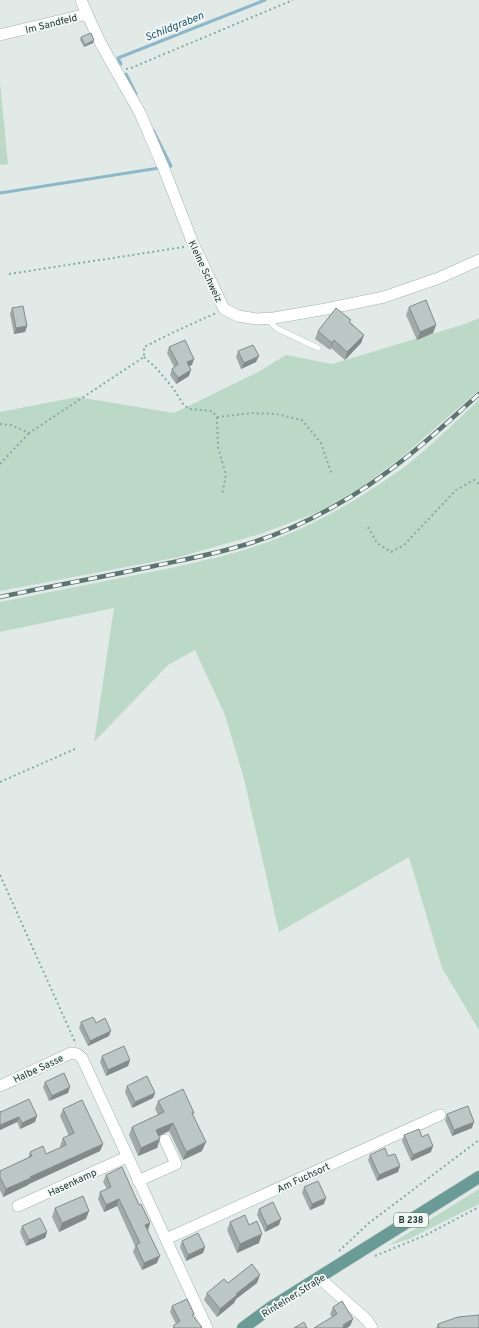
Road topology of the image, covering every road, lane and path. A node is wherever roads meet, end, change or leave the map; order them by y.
1 (81, 0) edge
2 (293, 0) edge
3 (87, 14) junction
4 (0, 36) edge
5 (115, 70) junction
6 (192, 241) junction
7 (479, 260) edge
8 (9, 274) dead end
9 (224, 309) junction
10 (266, 318) junction
11 (318, 348) dead end
12 (144, 357) junction
13 (217, 417) junction
14 (0, 424) edge
15 (29, 433) junction
16 (0, 464) edge
17 (332, 475) dead end
18 (479, 484) edge
19 (222, 495) dead end
20 (368, 527) dead end
21 (75, 749) dead end
22 (0, 782) edge
23 (0, 875) edge
24 (80, 1056) junction
25 (0, 1086) edge
26 (440, 1115) dead end
27 (165, 1140) dead end
28 (479, 1140) edge
29 (127, 1157) junction
30 (479, 1177) edge
31 (138, 1181) junction
32 (18, 1206) dead end
33 (479, 1207) edge
34 (166, 1239) junction
35 (371, 1258) dead end
36 (339, 1259) junction
37 (321, 1277) junction
38 (373, 1327) edge
39 (207, 1328) edge
40 (243, 1328) edge

1 - 3 street, Im Sandfeld
2 - 5 path
3 - 4 street, Im Sandfeld
3 - 5 street, Kleine Schweiz
5 - 6 street, Kleine Schweiz
6 - 8 path
6 - 9 street, Kleine Schweiz
7 - 10 street, Kleine Schweiz
9 - 10 street, Kleine Schweiz
9 - 12 path
10 - 11 lane
12 - 13 path
12 - 15 path
13 - 17 path
13 - 19 path
14 - 15 path
15 - 16 path
18 - 20 path
21 - 22 path
23 - 24 path
24 - 25 street, Halbe Sasse
24 - 29 street
26 - 34 street, Am Fuchsort
27 - 31 street
28 - 36 path
29 - 31 street
29 - 32 street, Hasenkamp
30 - 36 main road, B 238
31 - 34 street
33 - 35 path
34 - 39 street
36 - 37 main road, Rintelner Straße / B 238
37 - 38 street
37 - 40 main road, Rintelner Straße / B 238

